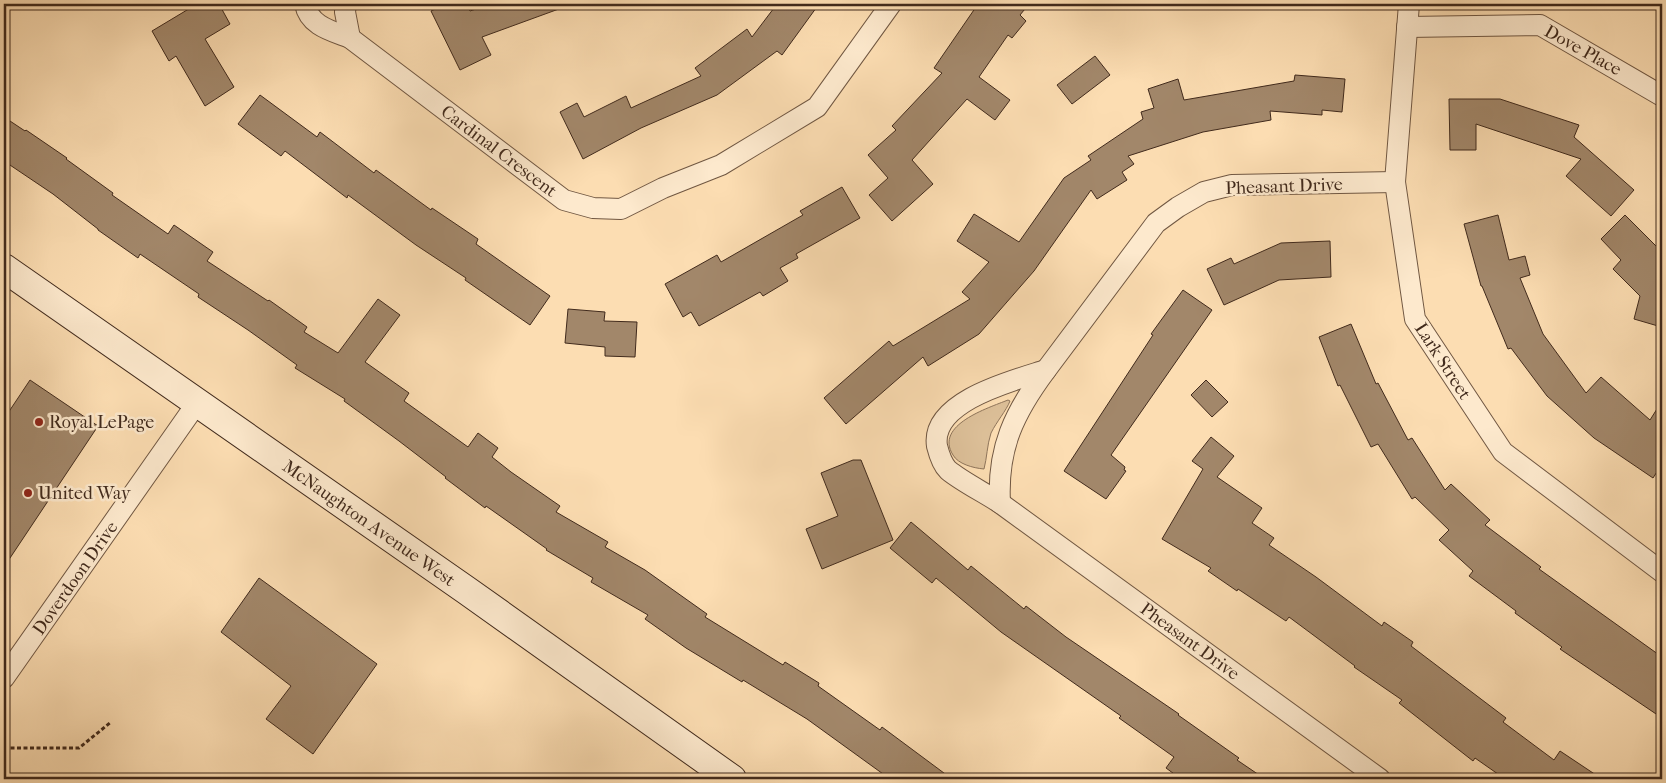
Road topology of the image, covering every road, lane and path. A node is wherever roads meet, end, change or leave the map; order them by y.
1 (305, 4) edge
2 (346, 4) edge
3 (891, 4) edge
4 (1409, 4) edge
5 (1408, 27) junction
6 (350, 38) junction
7 (1662, 96) edge
8 (1395, 182) junction
9 (4, 268) edge
10 (1046, 370) junction
11 (197, 404) junction
12 (1000, 503) junction
13 (1662, 572) edge
14 (4, 678) edge
15 (111, 722) dead end
16 (4, 748) edge
17 (732, 779) edge
18 (1380, 779) edge

1 - 6 street, Cardinal Crescent
2 - 6 street
3 - 6 street, Cardinal Crescent
4 - 5 street, Lark Street
5 - 7 street, Dove Place
5 - 8 street, Lark Street
8 - 10 street, Pheasant Drive
8 - 13 street, Lark Street
9 - 11 main road, McNaughton Avenue West
10 - 12 street, Pheasant Drive
10 - 12 street, Pheasant Drive
11 - 14 street, Doverdoon Drive
11 - 17 main road, McNaughton Avenue West
12 - 18 street, Pheasant Drive
15 - 16 path

